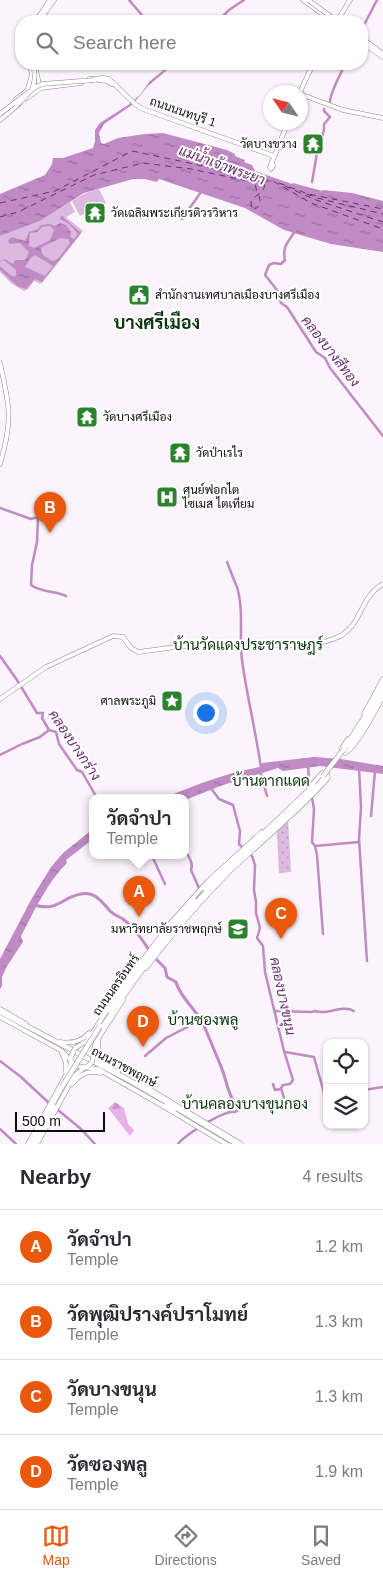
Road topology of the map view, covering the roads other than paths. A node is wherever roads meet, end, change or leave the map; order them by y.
1 (52, 0) edge
2 (306, 0) edge
3 (351, 0) edge
4 (42, 15) edge
5 (42, 15) edge
6 (330, 15) edge
7 (330, 15) edge
8 (339, 15) edge
9 (368, 44) edge
10 (382, 55) edge
11 (32, 70) edge
12 (33, 70) edge
13 (33, 70) edge
14 (35, 70) edge
15 (310, 70) edge
16 (32, 76) junction
17 (38, 77) junction
18 (94, 80) junction
19 (50, 84) junction
20 (304, 85) edge
21 (38, 86) junction
22 (117, 86) junction
23 (28, 92) junction
24 (308, 97) edge
25 (17, 99) junction
26 (21, 103) junction
27 (133, 103) junction
28 (0, 116) edge
29 (383, 119) edge
30 (284, 130) edge
31 (272, 155) junction
32 (272, 162) dead end
33 (0, 358) edge
34 (0, 363) edge
35 (2, 370) edge
36 (8, 431) junction
37 (0, 455) edge
38 (0, 464) edge
39 (383, 584) edge
40 (383, 679) edge
41 (383, 684) edge
42 (383, 692) edge
43 (383, 696) edge
44 (0, 698) edge
45 (369, 710) junction
46 (366, 721) junction
47 (355, 728) junction
48 (362, 732) junction
49 (345, 749) junction
50 (324, 776) junction
51 (312, 785) junction
52 (312, 793) junction
53 (303, 797) junction
54 (303, 805) junction
55 (246, 851) junction
56 (204, 893) junction
57 (199, 900) junction
58 (183, 910) junction
59 (152, 954) junction
60 (126, 992) junction
61 (120, 1005) junction
62 (106, 1011) junction
63 (0, 1014) edge
64 (26, 1024) junction
65 (101, 1026) junction
66 (99, 1037) junction
67 (88, 1039) junction
68 (60, 1042) junction
69 (96, 1042) junction
70 (55, 1047) junction
71 (76, 1047) junction
72 (93, 1054) junction
73 (71, 1058) junction
74 (106, 1065) junction
75 (86, 1067) junction
76 (68, 1071) junction
77 (105, 1074) junction
78 (74, 1076) junction
79 (63, 1086) junction
80 (158, 1094) junction
81 (164, 1103) junction
82 (57, 1107) junction
83 (175, 1109) junction
84 (204, 1125) junction
85 (34, 1132) joint
86 (33, 1144) edge
87 (226, 1144) edge
88 (237, 1144) edge

1 - 4 main road
1 - 5 main road
2 - 6 main road, bridge
2 - 7 main road
3 - 8 main road
9 - 10 main road
11 - 16 main road
12 - 23 main road, bridge
13 - 28 main road, bridge
14 - 17 main road
15 - 20 main road
16 - 17 main road
16 - 21 main road
16 - 23 main road
17 - 19 main road
17 - 21 main road
18 - 19 main road, ถนนนนทบุรี 1
18 - 22 main road
18 - 23 main road, bridge
18 - 27 main road, ถนนนนทบุรี 1
18 - 28 main road, bridge
19 - 21 main road, ถนนนนทบุรี 1
19 - 21 main road, ถนนนนทบุรี 1
19 - 22 main road, ถนนนนทบุรี 1
21 - 23 main road, ถนนนนทบุรี 1
21 - 26 main road, ถนนนนทบุรี 1
22 - 27 main road, ถนนนนทบุรี 1
23 - 25 main road, ถนนนนทบุรี 1
23 - 28 main road, bridge
24 - 29 main road
25 - 26 main road
25 - 28 main road, ถนนนนทบุรี 1
26 - 28 main road, ถนนนนทบุรี 1
27 - 31 main road, ถนนนนทบุรี 1
30 - 31 main road
31 - 32 main road
33 - 35 main road
34 - 36 main road
35 - 36 main road
36 - 37 main road
36 - 38 main road
39 - 44 main road
40 - 47 main road
41 - 45 main road, ถนนนครอินทร์
42 - 46 main road, ถนนนครอินทร์
43 - 48 main road
45 - 47 main road
45 - 49 main road, ถนนนครอินทร์
46 - 48 main road
46 - 49 main road, ถนนนครอินทร์
47 - 48 main road
49 - 50 main road, ถนนนครอินทร์, bridge
50 - 52 main road, ถนนนครอินทร์
50 - 53 main road, ถนนนครอินทร์
51 - 53 main road
51 - 54 main road, ถนนนครอินทร์
51 - 55 main road, ถนนนครอินทร์
52 - 54 main road
52 - 55 main road, ถนนนครอินทร์
53 - 55 main road, ถนนนครอินทร์
54 - 55 main road, ถนนนครอินทร์
55 - 56 main road, ถนนนครอินทร์
55 - 57 main road, ถนนนครอินทร์
55 - 58 main road, ถนนนครอินทร์
56 - 57 main road
56 - 59 main road, ถนนนครอินทร์
57 - 58 main road
57 - 59 main road, ถนนนครอินทร์
58 - 59 main road, ถนนนครอินทร์
59 - 60 main road, ถนนนครอินทร์
59 - 61 main road, ถนนนครอินทร์
59 - 62 main road, ถนนนครอินทร์
59 - 65 main road, ถนนนครอินทร์
60 - 61 main road
60 - 65 main road, ถนนนครอินทร์
61 - 66 main road, ถนนนครอินทร์
62 - 67 main road, ถนนนครอินทร์
62 - 68 main road
63 - 64 main road
63 - 64 main road
63 - 70 main road
63 - 81 main road, ถนนราชพฤกษ์
63 - 83 main road, ถนนราชพฤกษ์
64 - 68 main road
65 - 79 main road, ถนนนครอินทร์, bridge
66 - 69 main road, ถนนนครอินทร์
66 - 74 main road
67 - 69 main road
67 - 71 main road, ถนนนครอินทร์
68 - 71 main road
69 - 72 main road, ถนนนครอินทร์
70 - 73 main road
70 - 79 main road
71 - 72 main road
71 - 73 main road, bridge
72 - 74 main road
72 - 75 main road, bridge
73 - 75 main road
73 - 76 main road, ถนนนครอินทร์
74 - 80 main road
75 - 77 main road
75 - 78 main road
76 - 78 main road
76 - 79 main road, ถนนนครอินทร์
77 - 81 main road
77 - 82 main road
78 - 82 main road
79 - 85 main road, ถนนนครอินทร์
79 - 86 main road, ถนนนครอินทร์
79 - 86 main road, ถนนนครอินทร์
80 - 81 main road
80 - 84 main road
81 - 83 main road
81 - 84 main road, ถนนราชพฤกษ์
82 - 86 main road
83 - 84 main road, ถนนราชพฤกษ์
84 - 87 main road
84 - 88 main road, ถนนราชพฤกษ์
85 - 86 main road

